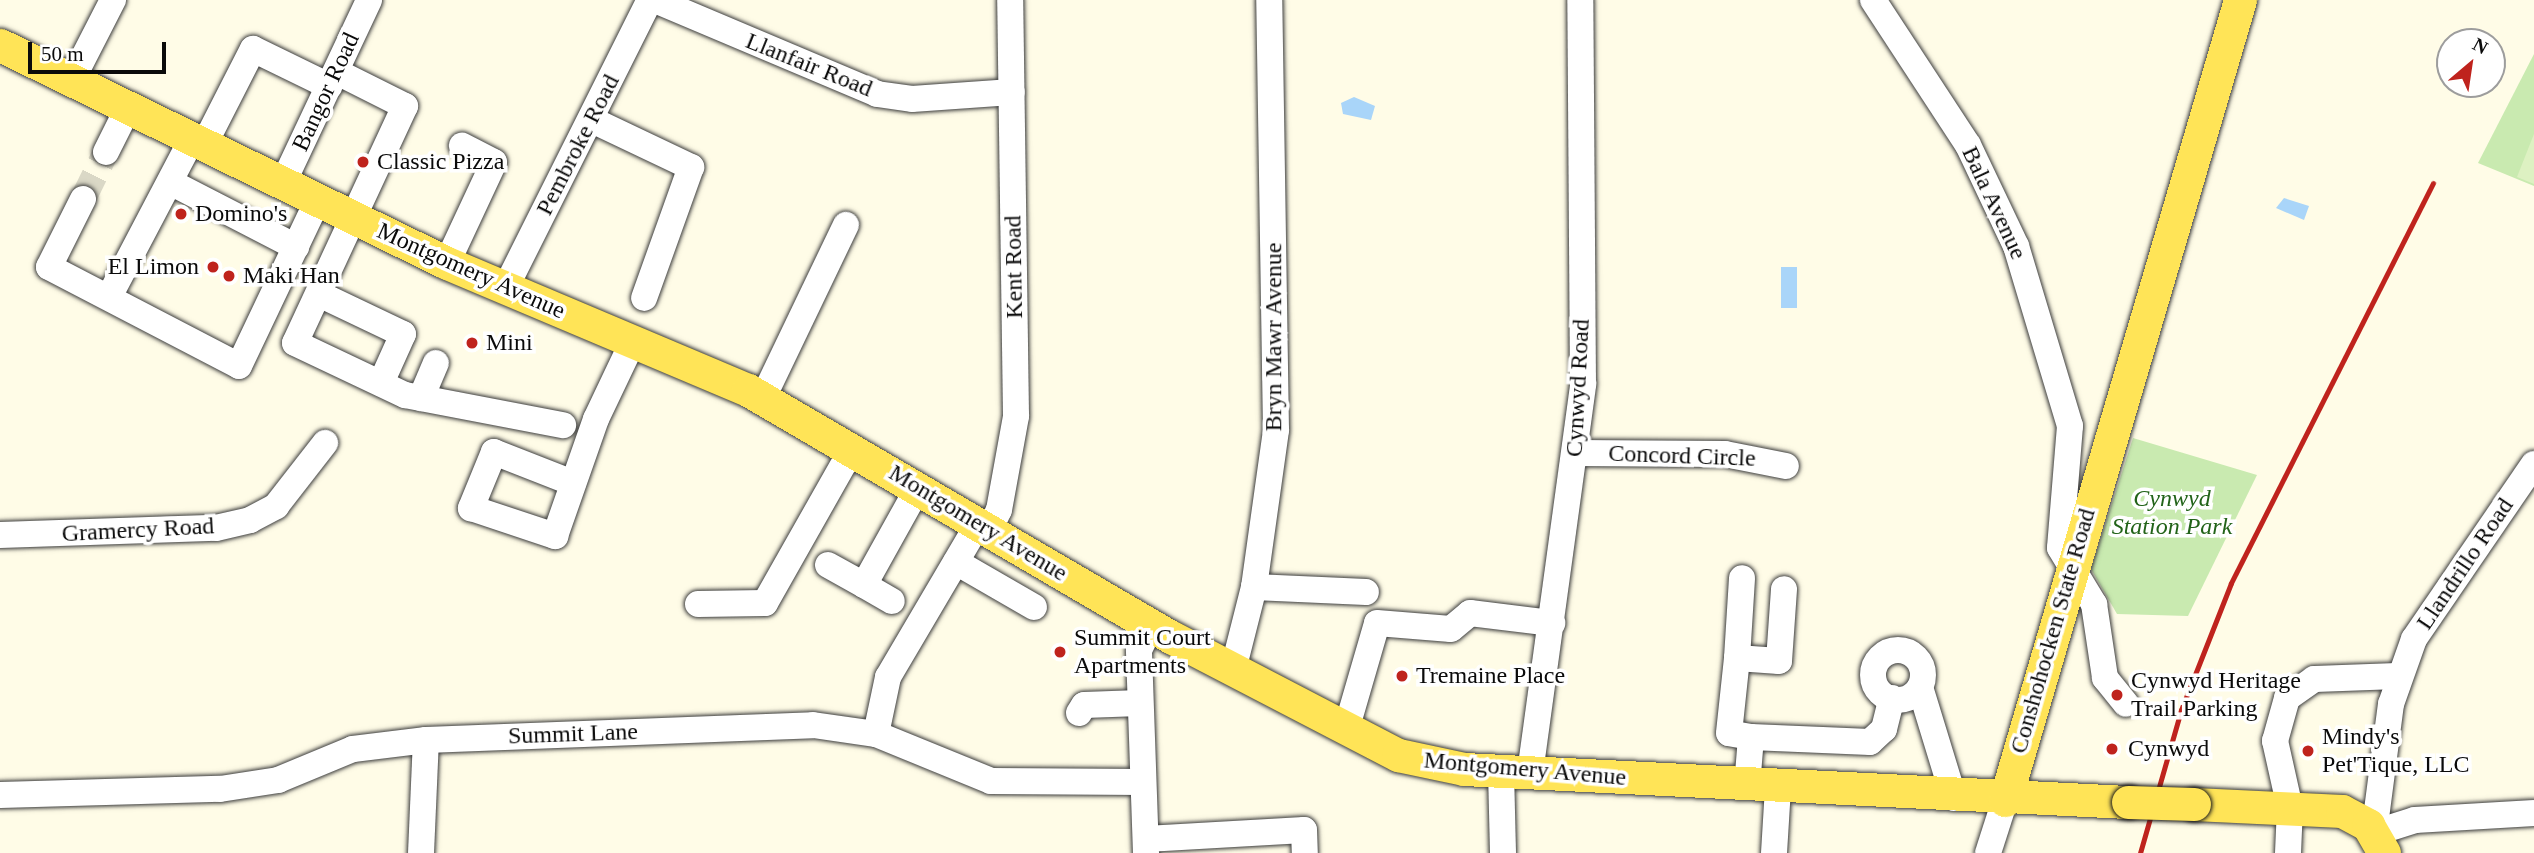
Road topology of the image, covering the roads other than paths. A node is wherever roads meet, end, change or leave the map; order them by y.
1 (113, 0) edge
2 (369, 0) edge
3 (653, 0) edge
4 (1010, 0) edge
5 (1269, 0) edge
6 (1580, 0) edge
7 (1873, 0) edge
8 (2240, 0) edge
9 (0, 45) edge
10 (72, 80) junction
11 (338, 81) junction
12 (1012, 92) junction
13 (128, 108) junction
14 (592, 120) junction
15 (198, 142) junction
16 (462, 146) dead end
17 (106, 152) tunnel mouth
18 (170, 182) junction
19 (283, 183) junction
20 (83, 198) tunnel mouth
21 (318, 200) junction
22 (356, 219) junction
23 (846, 225) dead end
24 (296, 247) junction
25 (447, 263) junction
26 (505, 289) junction
27 (319, 294) junction
28 (109, 297) junction
29 (644, 298) dead end
30 (633, 341) junction
31 (436, 363) dead end
32 (381, 383) junction
33 (421, 398) junction
34 (763, 398) junction
35 (2114, 424) junction
36 (563, 425) dead end
37 (2070, 426) junction
38 (325, 443) dead end
39 (852, 449) junction
40 (1576, 453) junction
41 (2534, 464) edge
42 (1786, 466) dead end
43 (573, 483) dead end
44 (918, 488) junction
45 (983, 527) junction
46 (0, 535) edge
47 (1037, 559) junction
48 (956, 562) junction
49 (2073, 562) junction
50 (828, 565) dead end
51 (1742, 578) dead end
52 (864, 585) junction
53 (1254, 587) junction
54 (1784, 589) dead end
55 (1366, 592) dead end
56 (892, 601) dead end
57 (698, 604) dead end
58 (1552, 623) junction
59 (1151, 625) junction
60 (1737, 658) junction
61 (1233, 670) junction
62 (2399, 676) junction
63 (1920, 687) junction
64 (1892, 698) junction
65 (1140, 703) junction
66 (2126, 704) dead end
67 (1079, 713) dead end
68 (1346, 730) junction
69 (876, 734) junction
70 (1751, 737) junction
71 (426, 740) junction
72 (1515, 772) junction
73 (1143, 782) junction
74 (1763, 787) junction
75 (0, 794) edge
76 (1954, 797) junction
77 (2005, 800) junction
78 (2290, 808) junction
79 (2534, 813) edge
80 (2379, 843) edge
81 (1146, 846) edge
82 (421, 853) edge
83 (1305, 853) edge
84 (1503, 853) edge
85 (1774, 853) edge
86 (1988, 853) edge
87 (2288, 853) edge

1 - 10 street
2 - 11 street, Bangor Road
3 - 12 street, Llanfair Road
3 - 14 street, Pembroke Road
4 - 12 street, Kent Road
5 - 53 street, Bryn Mawr Avenue
6 - 40 street, Cynwyd Road
7 - 37 street, Bala Avenue
8 - 35 main road, Conshohocken State Road
9 - 10 main road, Montgomery Avenue
10 - 13 main road, Montgomery Avenue
11 - 15 street
11 - 19 street, Bangor Road
11 - 22 street
12 - 45 street, Kent Road
13 - 15 main road, Montgomery Avenue
13 - 17 street
14 - 26 street, Pembroke Road
14 - 29 street
15 - 18 street
15 - 19 main road, Montgomery Avenue
16 - 25 street
18 - 24 street
18 - 28 street
19 - 21 main road, Montgomery Avenue
20 - 28 street
21 - 22 main road, Montgomery Avenue
21 - 24 street
22 - 25 main road, Montgomery Avenue
22 - 27 street
23 - 34 street
24 - 28 street
25 - 26 main road, Montgomery Avenue
26 - 30 main road, Montgomery Avenue
27 - 32 street
27 - 32 street
30 - 34 main road, Montgomery Avenue
30 - 43 street
31 - 33 street
32 - 33 street
33 - 36 street
34 - 39 main road, Montgomery Avenue
35 - 37 street
35 - 49 main road, Conshohocken State Road
37 - 49 street, Bala Avenue
38 - 46 street, Gramercy Road
39 - 44 main road, Montgomery Avenue
39 - 57 street
40 - 42 street, Concord Circle
40 - 58 street, Cynwyd Road
41 - 62 street, Llandrillo Road
44 - 45 main road, Montgomery Avenue
44 - 52 street
45 - 47 main road, Montgomery Avenue
45 - 48 street, Kent Road
47 - 48 street
47 - 59 main road, Montgomery Avenue
48 - 69 street, Kent Road
49 - 66 street, Bala Avenue
49 - 77 main road, Conshohocken State Road
50 - 52 street
51 - 60 street
52 - 56 street
53 - 55 street
53 - 61 street, Bryn Mawr Avenue
54 - 60 street
58 - 68 street
58 - 72 street, Cynwyd Road
59 - 61 main road, Montgomery Avenue
59 - 65 street
60 - 70 street
61 - 68 main road, Montgomery Avenue
62 - 78 street
62 - 80 street, Llandrillo Road
63 - 64 street
63 - 64 street
63 - 76 street
64 - 70 street
65 - 67 street
65 - 73 street
68 - 72 main road, Montgomery Avenue
69 - 71 street, Summit Lane
69 - 73 street, Summit Lane
70 - 74 street
71 - 75 street, Summit Lane
71 - 82 street
72 - 74 main road, Montgomery Avenue
72 - 84 street, Cynwyd Road
73 - 81 street
74 - 76 main road, Montgomery Avenue
74 - 85 street
76 - 77 main road, Montgomery Avenue
77 - 78 main road, bridge
77 - 86 street
78 - 80 main road
78 - 87 street
79 - 80 street
81 - 83 street

